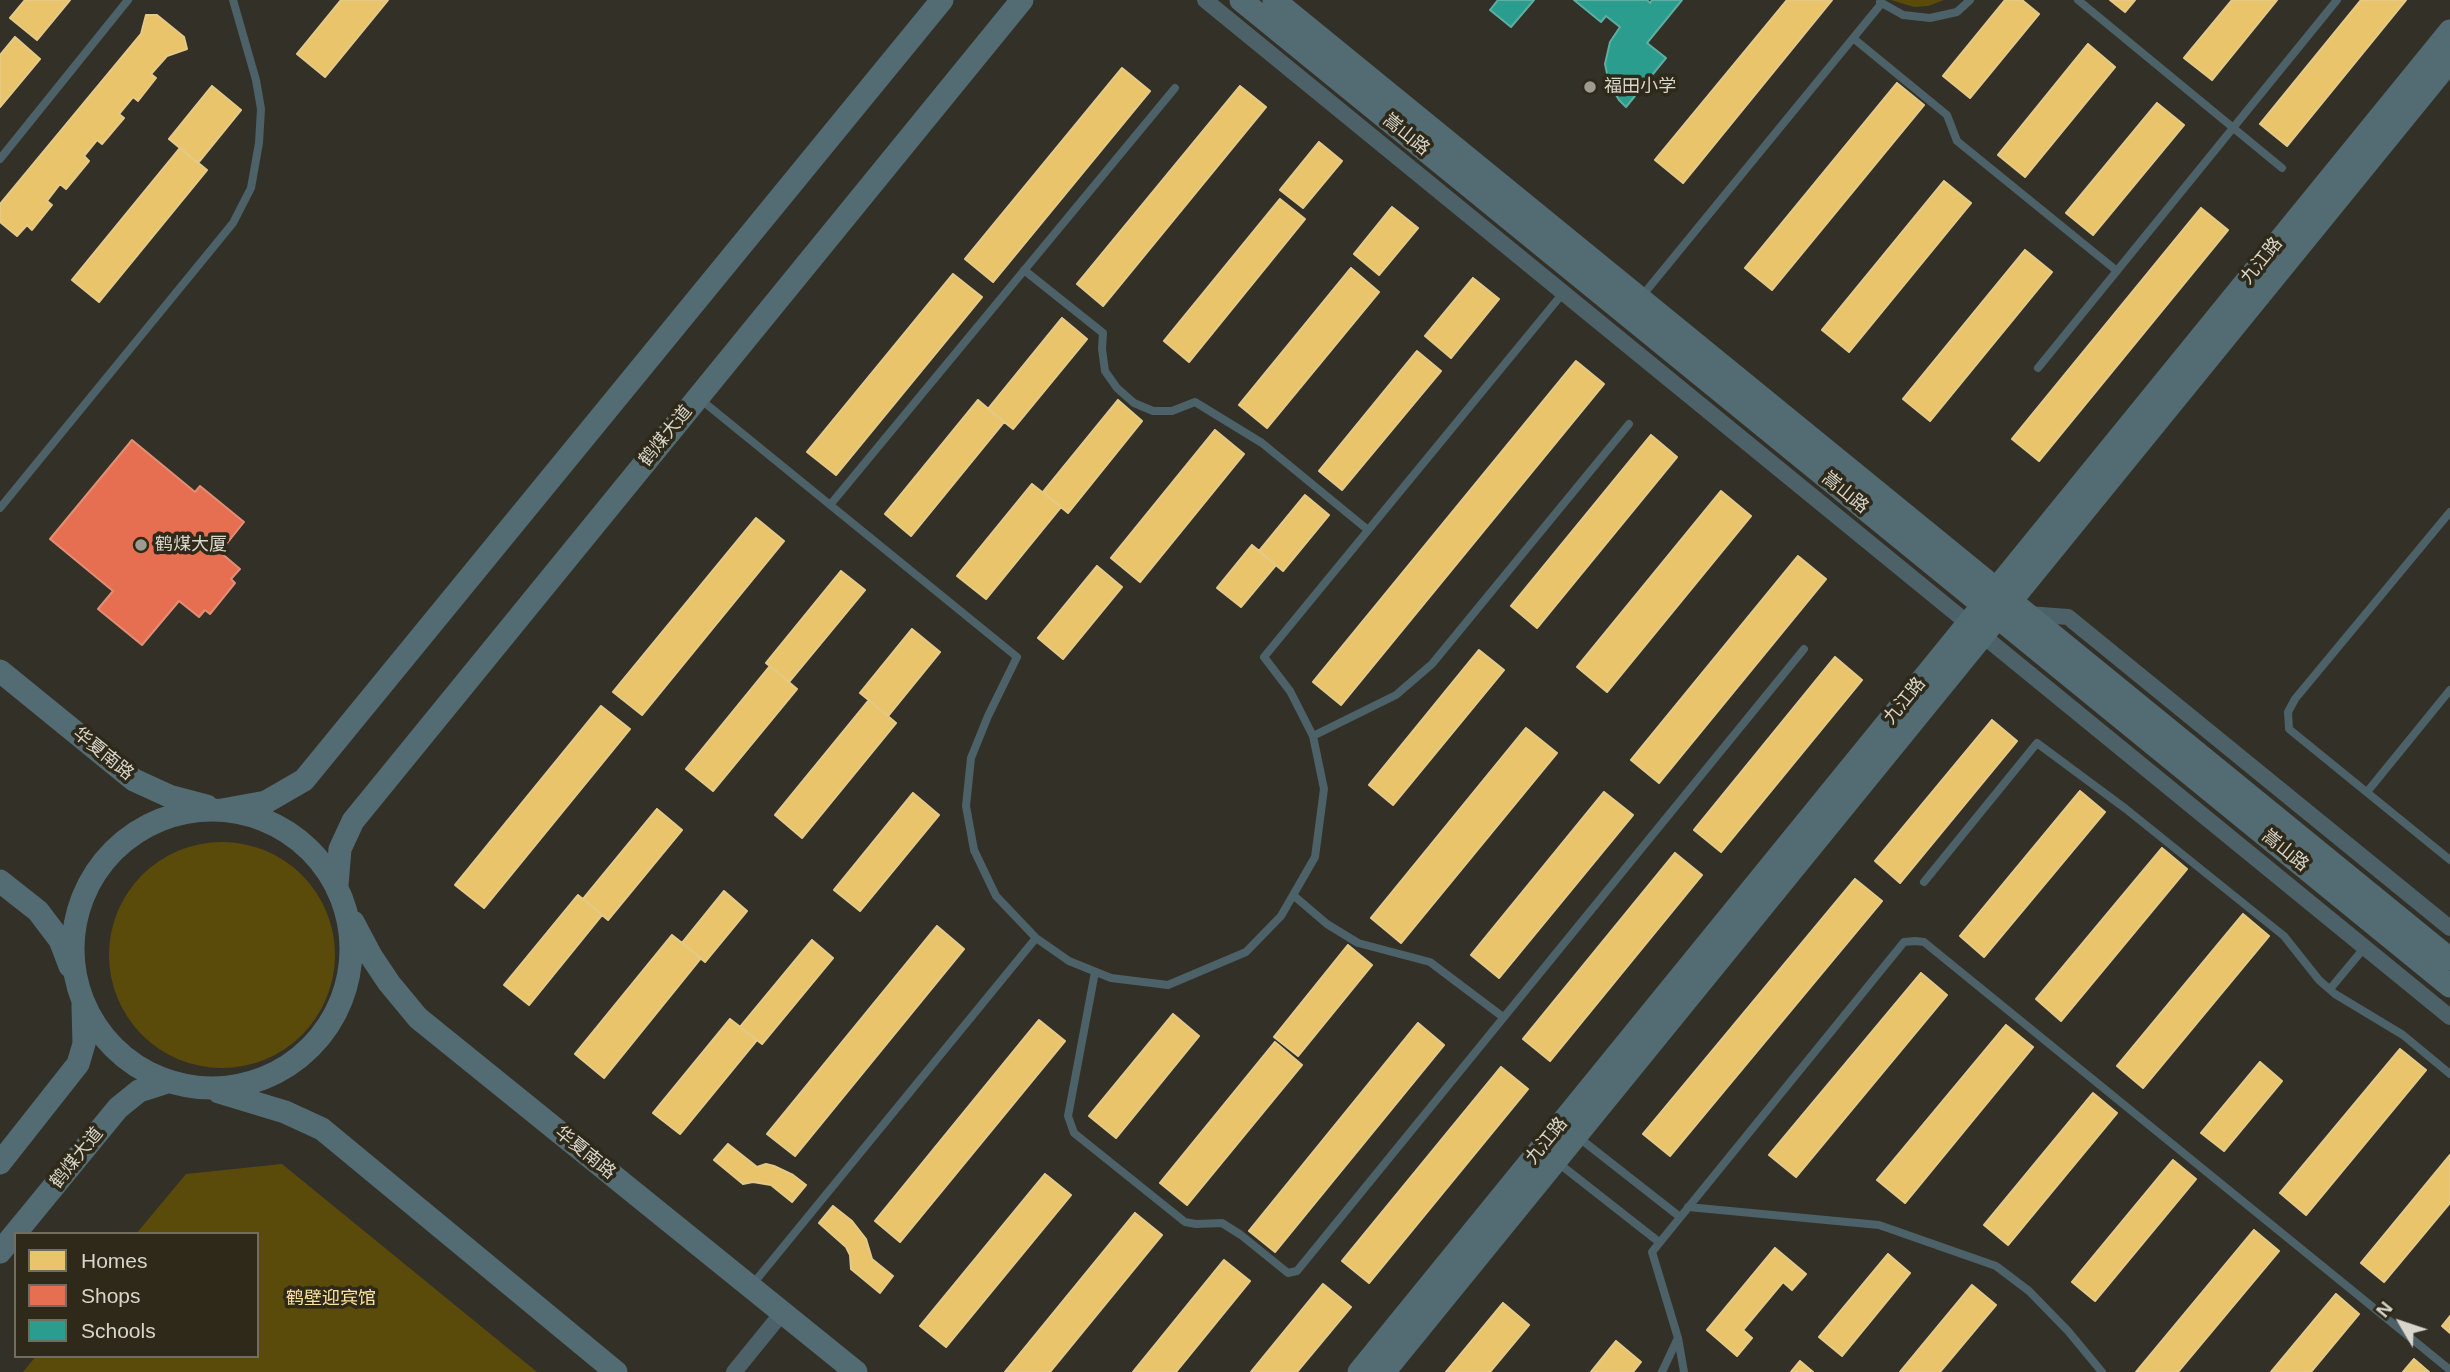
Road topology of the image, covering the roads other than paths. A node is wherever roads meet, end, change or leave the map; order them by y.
1 (128, 0) edge
2 (233, 0) edge
3 (942, 0) edge
4 (1022, 0) edge
5 (1205, 0) edge
6 (1241, 0) edge
7 (1274, 0) edge
8 (1970, 0) edge
9 (2078, 0) edge
10 (2337, 0) edge
11 (1880, 2) edge
12 (2450, 31) edge
13 (1853, 38) junction
14 (2450, 61) edge
15 (1175, 88) dead end
16 (2233, 128) junction
17 (0, 159) edge
18 (2282, 168) dead end
19 (1024, 270) junction
20 (2117, 271) junction
21 (1564, 292) junction
22 (1640, 298) junction
23 (2038, 368) dead end
24 (698, 397) junction
25 (1629, 425) dead end
26 (830, 505) junction
27 (0, 508) edge
28 (2450, 512) edge
29 (1368, 530) junction
30 (1995, 612) junction
31 (1804, 649) dead end
32 (0, 671) edge
33 (2450, 690) edge
34 (1313, 736) junction
35 (2367, 792) junction
36 (221, 810) junction
37 (2450, 860) edge
38 (0, 881) edge
39 (1924, 882) dead end
40 (337, 885) junction
41 (1293, 895) junction
42 (345, 907) junction
43 (2450, 928) edge
44 (1036, 938) junction
45 (2365, 947) junction
46 (2450, 959) edge
47 (1095, 972) junction
48 (76, 980) junction
49 (2450, 986) edge
50 (2330, 989) junction
51 (83, 1003) junction
52 (1503, 1017) junction
53 (2450, 1017) edge
54 (2450, 1074) edge
55 (167, 1082) junction
56 (206, 1088) junction
57 (1576, 1135) junction
58 (1555, 1161) junction
59 (0, 1163) edge
60 (1688, 1207) junction
61 (1680, 1217) junction
62 (16, 1232) edge
63 (14, 1235) edge
64 (1659, 1242) junction
65 (0, 1252) edge
66 (751, 1287) junction
67 (782, 1313) junction
68 (1678, 1338) junction
69 (2450, 1370) edge
70 (617, 1372) edge
71 (734, 1372) edge
72 (856, 1372) edge
73 (1359, 1372) edge
74 (1384, 1372) edge
75 (1662, 1372) edge
76 (1684, 1372) edge
77 (2102, 1372) edge

1 - 17 lane
2 - 27 lane
3 - 36 street, 鹤煤大道
4 - 24 street, 鹤煤大道
5 - 21 street
6 - 30 street, 嵩山路
7 - 22 street, 嵩山路
8 - 11 lane
9 - 16 lane
10 - 16 lane
11 - 13 lane
12 - 30 street, 九江路
13 - 20 lane
13 - 22 lane
14 - 30 street, 九江路
15 - 19 lane
16 - 18 lane
16 - 20 lane
19 - 26 lane
19 - 29 lane
20 - 23 lane
21 - 29 lane
21 - 30 street
22 - 30 street, 嵩山路
24 - 26 lane
24 - 40 street, 鹤煤大道
25 - 34 lane
26 - 44 lane
28 - 35 lane
29 - 34 lane
30 - 43 street
30 - 45 street
30 - 46 street, 嵩山路
30 - 49 street, 嵩山路
30 - 57 street, 九江路
30 - 73 street, 九江路
31 - 52 lane
32 - 36 street, 华夏南路
33 - 35 lane
34 - 41 lane
35 - 37 lane
36 - 40 street, 鹤煤大道
36 - 48 street, 鹤煤大道
38 - 48 street
39 - 50 lane
40 - 42 street, 鹤煤大道
41 - 47 lane
41 - 52 lane
42 - 56 street, 鹤煤大道
42 - 66 street, 华夏南路
44 - 47 lane
44 - 66 lane
45 - 50 lane
45 - 53 street
47 - 52 lane
48 - 51 street, 鹤煤大道
50 - 54 lane
51 - 55 street, 鹤煤大道
51 - 59 street, 鹤煤大道
55 - 56 street, 鹤煤大道
55 - 62 street, 鹤煤大道
56 - 70 street
57 - 58 street, 九江路
57 - 61 lane
58 - 64 lane
58 - 74 street, 九江路
60 - 61 lane
60 - 69 lane
60 - 77 lane
61 - 64 lane
63 - 65 street, 鹤煤大道
64 - 68 lane
66 - 67 street, 华夏南路
67 - 71 street
67 - 72 street, 华夏南路
68 - 75 lane
68 - 76 lane

